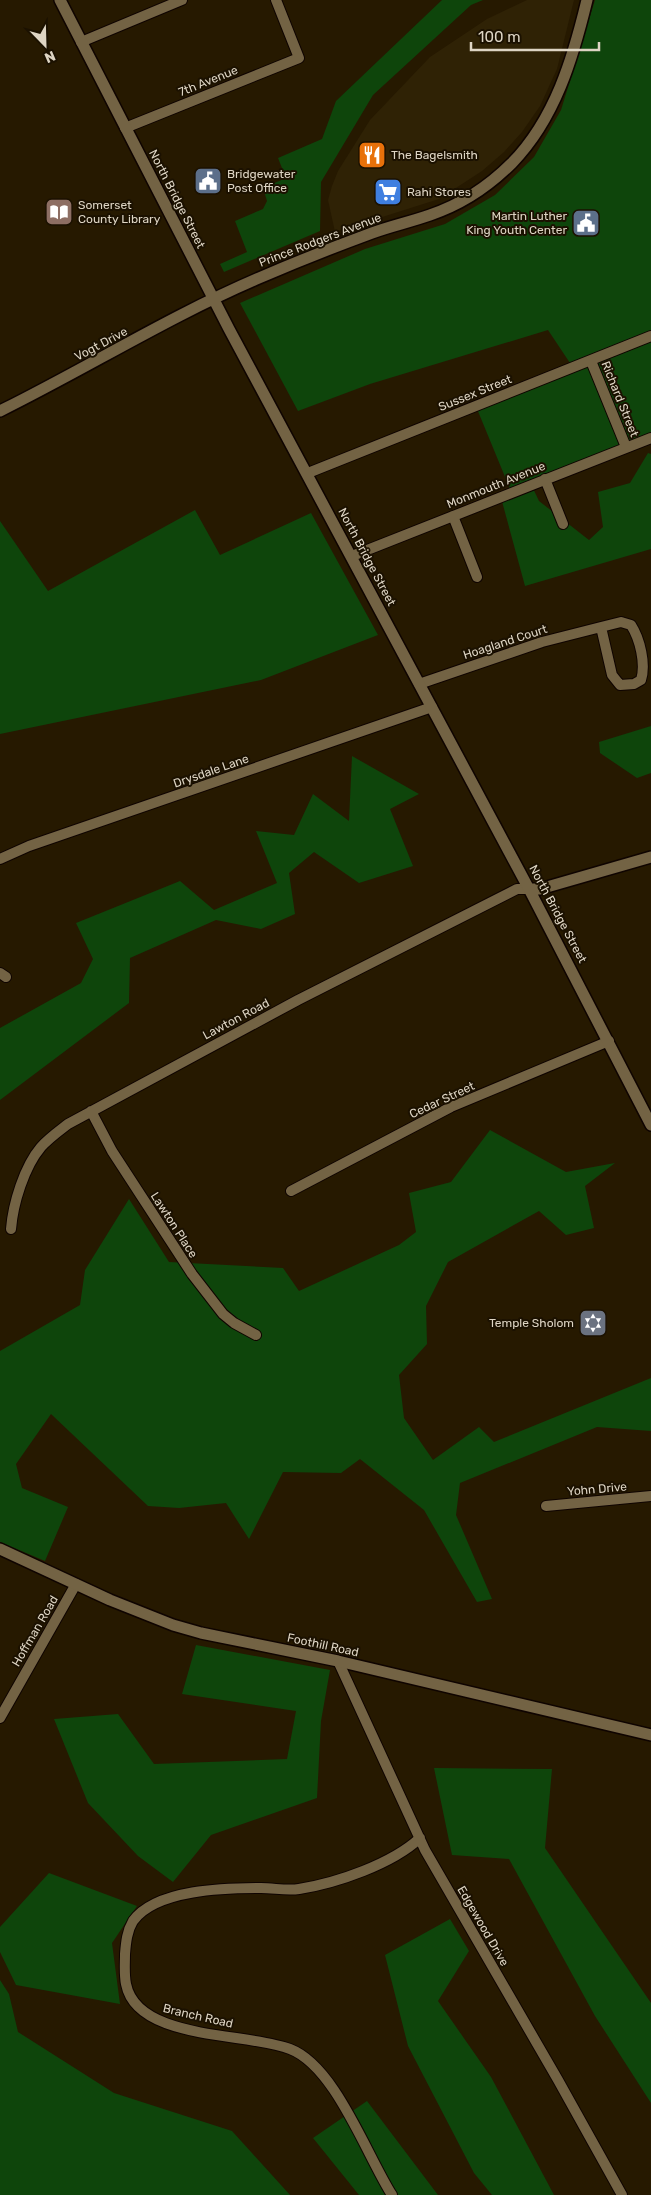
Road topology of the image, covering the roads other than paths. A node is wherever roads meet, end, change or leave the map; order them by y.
1 (60, 0) edge
2 (182, 0) edge
3 (276, 0) edge
4 (587, 0) edge
5 (81, 42) junction
6 (125, 128) junction
7 (214, 299) junction
8 (651, 336) edge
9 (590, 361) junction
10 (0, 411) edge
11 (651, 438) edge
12 (626, 447) junction
13 (308, 473) junction
14 (545, 478) junction
15 (453, 516) junction
16 (563, 524) dead end
17 (352, 556) junction
18 (477, 577) dead end
19 (601, 627) junction
20 (419, 684) junction
21 (432, 707) junction
22 (651, 857) edge
23 (0, 859) edge
24 (529, 889) junction
25 (609, 1041) junction
26 (91, 1111) junction
27 (651, 1126) edge
28 (291, 1191) dead end
29 (11, 1229) dead end
30 (256, 1335) dead end
31 (651, 1496) edge
32 (546, 1506) dead end
33 (0, 1549) edge
34 (76, 1584) junction
35 (338, 1662) junction
36 (0, 1718) edge
37 (651, 1735) edge
38 (420, 1838) junction
39 (392, 2195) edge
40 (622, 2195) edge

1 - 5 street, North Bridge Street
2 - 5 street
3 - 6 street, 7th Avenue
4 - 7 street, Prince Rodgers Avenue
5 - 6 street, North Bridge Street
6 - 7 street, North Bridge Street
7 - 10 street, Vogt Drive
7 - 13 street, North Bridge Street
8 - 9 street, Sussex Street
9 - 12 street, Richard Street
9 - 13 street, Sussex Street
11 - 12 street, Monmouth Avenue
12 - 14 street, Monmouth Avenue
13 - 17 street, North Bridge Street
14 - 15 street, Monmouth Avenue
14 - 16 street
15 - 17 street, Monmouth Avenue
15 - 18 street
17 - 20 street, North Bridge Street
19 - 19 street, Hoagland Court
19 - 20 street, Hoagland Court
20 - 21 street, North Bridge Street
21 - 23 street, Drysdale Lane
21 - 24 street, North Bridge Street
22 - 24 street
24 - 25 street, North Bridge Street
24 - 26 street, Lawton Road
25 - 27 street, North Bridge Street
25 - 28 street, Cedar Street
26 - 29 street, Lawton Road
26 - 30 street, Lawton Place
31 - 32 street, Yohn Drive
33 - 34 street, Foothill Road
34 - 35 street, Foothill Road
34 - 36 street, Hoffman Road
35 - 37 street, Foothill Road
35 - 38 street, Edgewood Drive
38 - 39 street, Branch Road
38 - 40 street, Edgewood Drive

